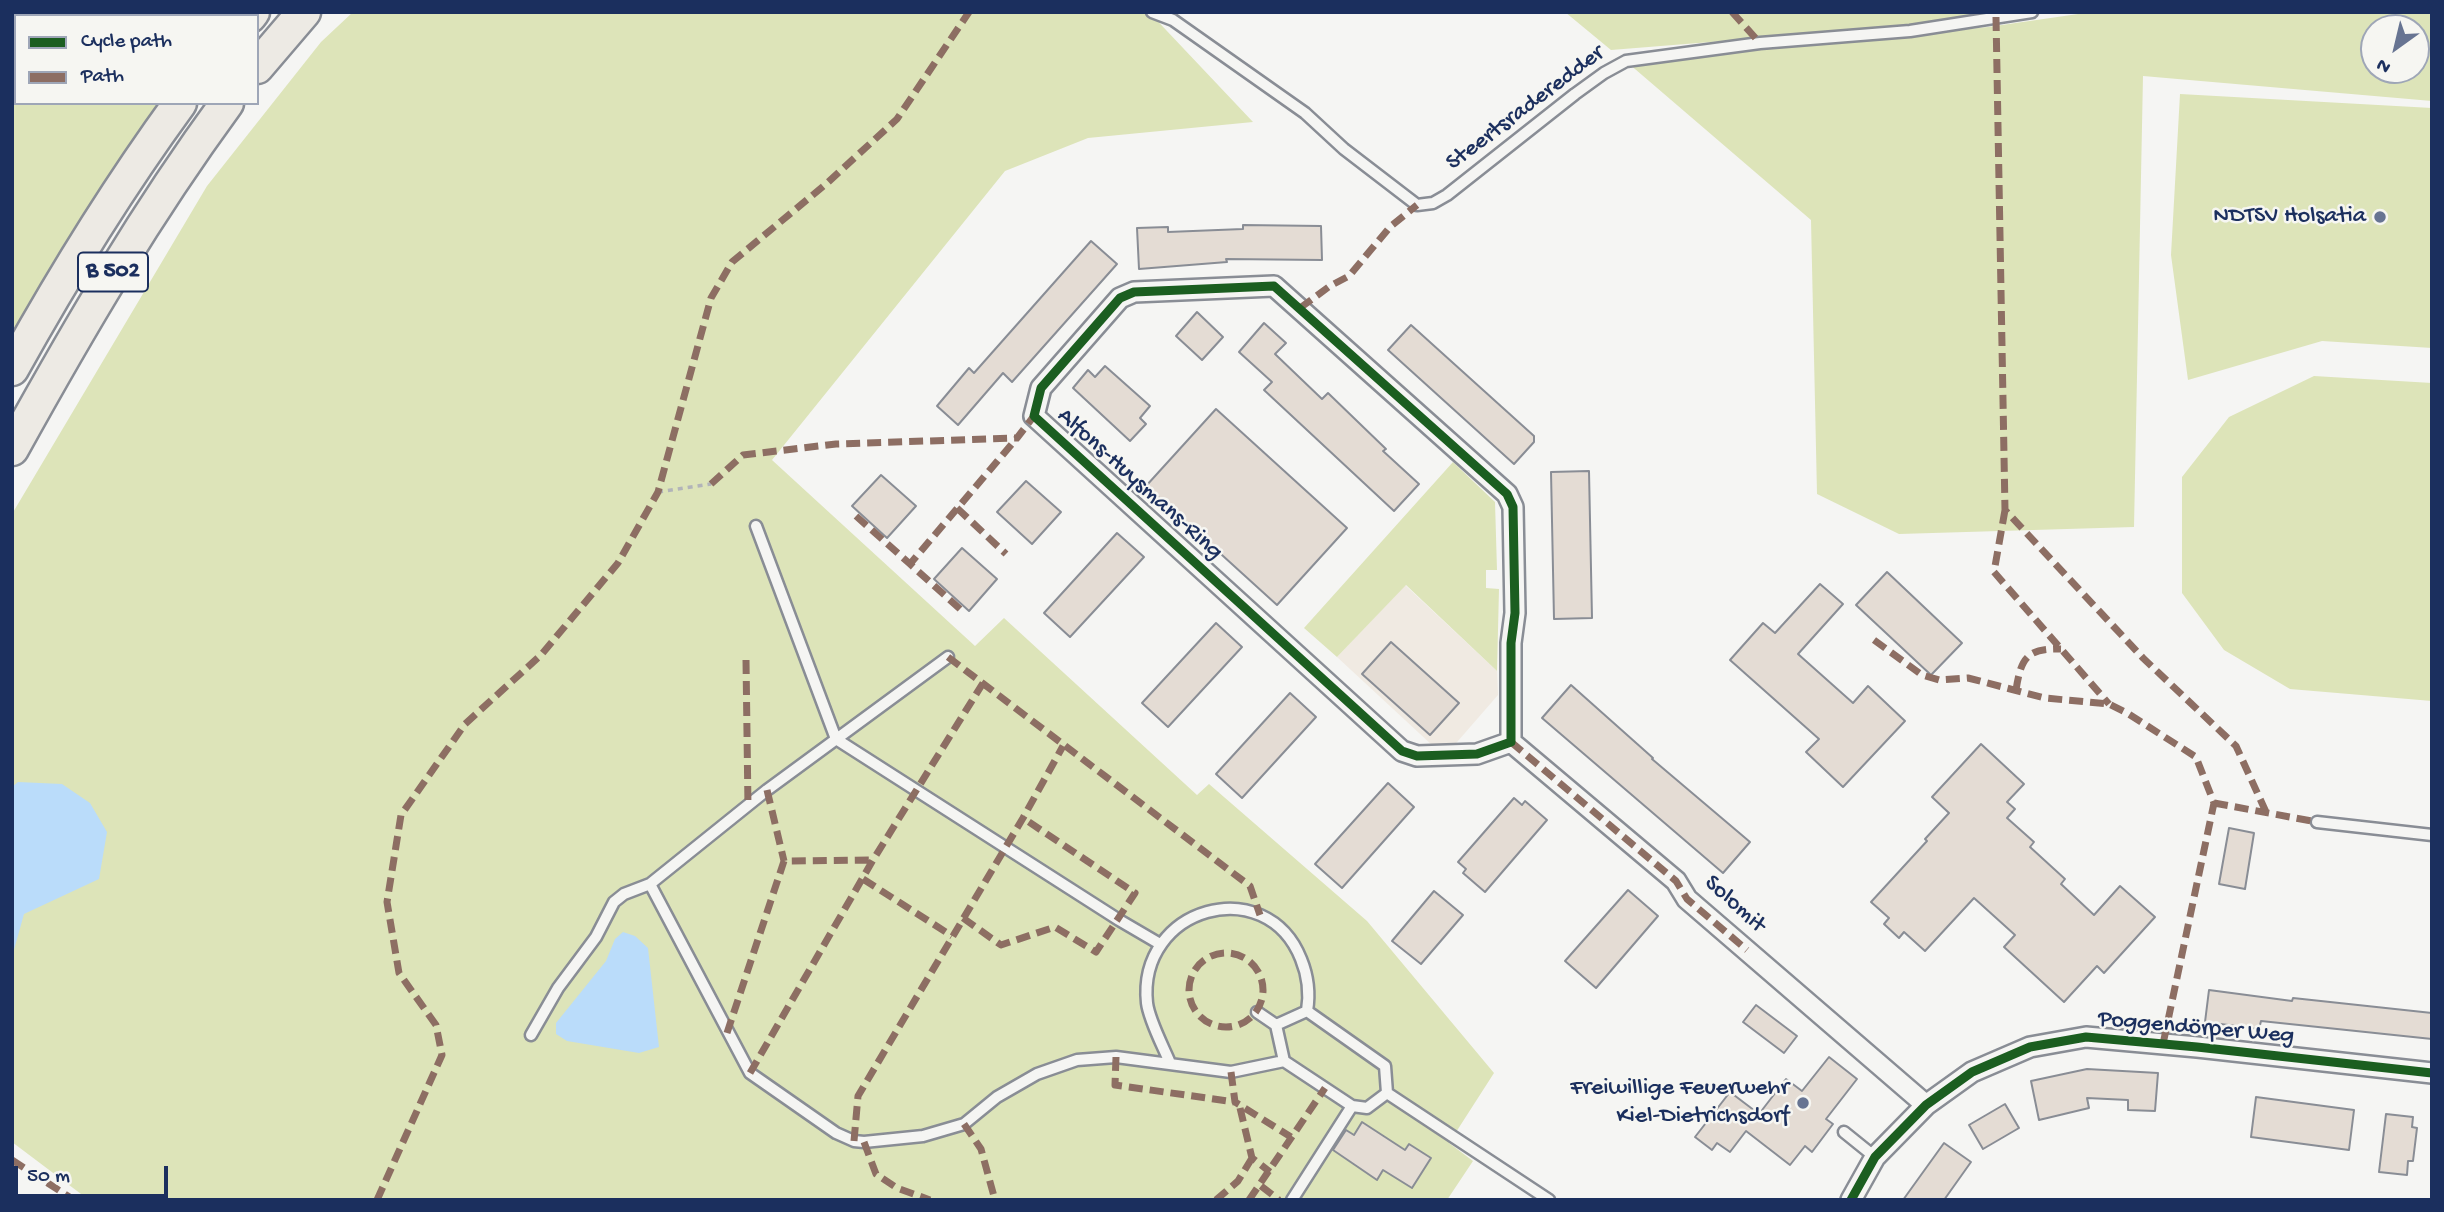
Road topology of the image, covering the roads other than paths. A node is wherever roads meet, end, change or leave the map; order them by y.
1 (304, 12) edge
2 (1153, 12) edge
3 (2032, 12) edge
4 (259, 65) edge
5 (179, 105) edge
6 (226, 105) edge
7 (12, 369) edge
8 (12, 449) edge
9 (756, 526) dead end
10 (948, 657) dead end
11 (836, 739) junction
12 (1511, 742) junction
13 (2317, 822) dead end
14 (2432, 835) edge
15 (650, 884) junction
16 (1160, 944) junction
17 (1257, 1012) dead end
18 (1307, 1012) junction
19 (1276, 1025) junction
20 (531, 1035) dead end
21 (1283, 1062) junction
22 (1170, 1063) junction
23 (2432, 1073) edge
24 (1387, 1093) junction
25 (1926, 1105) junction
26 (1352, 1106) junction
27 (1844, 1132) dead end
28 (1875, 1157) junction
29 (1292, 1200) edge
30 (1549, 1200) edge
31 (1851, 1200) edge

1 - 4 highway
2 - 3 lane, Steertsraderedder
5 - 7 highway, B 502
6 - 8 highway, B 502
9 - 11 lane
10 - 11 lane
11 - 15 lane
11 - 16 lane
12 - 12 street, Alfons-Huysmans-Ring
12 - 25 street, Solomit
13 - 14 lane
15 - 20 lane
15 - 22 lane
16 - 18 lane
16 - 22 lane
17 - 19 lane
18 - 19 lane
18 - 24 lane
19 - 21 lane
21 - 22 lane
21 - 26 lane
23 - 25 street, Poggendörper Weg
24 - 26 lane
24 - 30 lane
25 - 28 street, Poggendörper Weg
26 - 29 lane
27 - 28 lane
28 - 31 street, Poggendörper Weg

